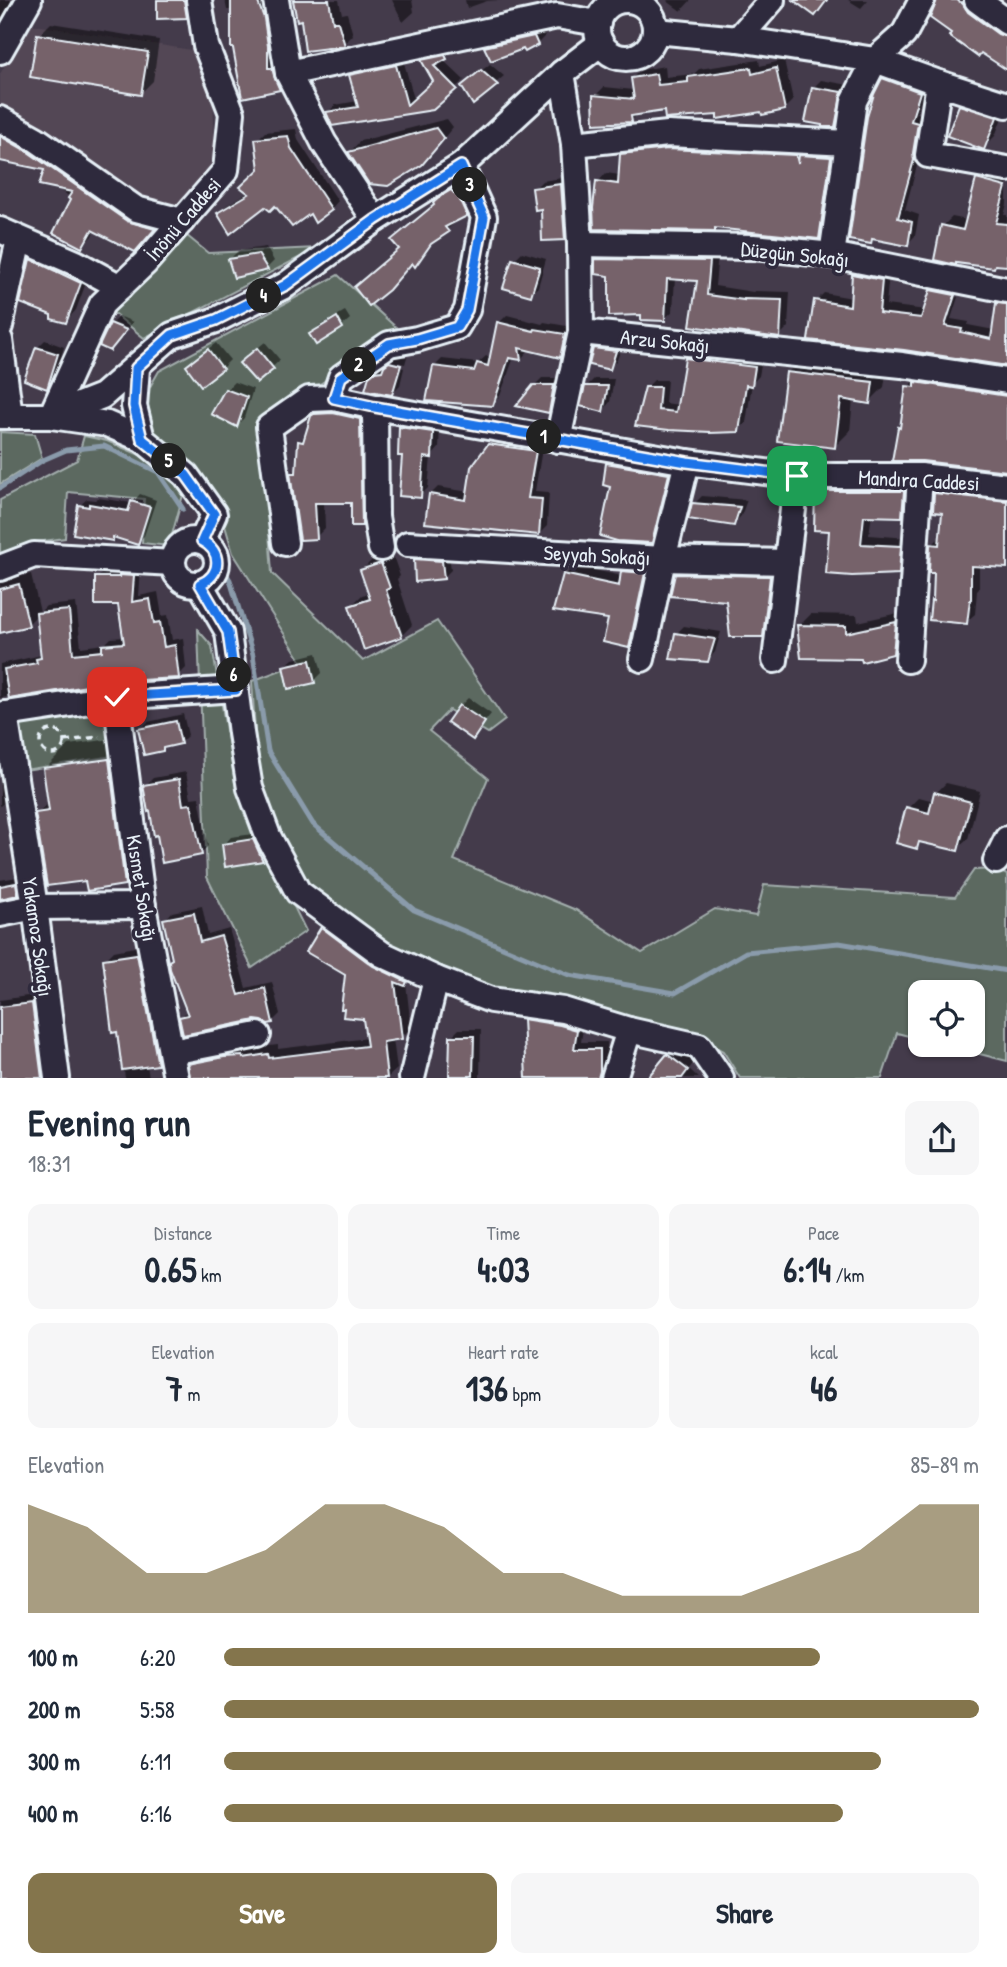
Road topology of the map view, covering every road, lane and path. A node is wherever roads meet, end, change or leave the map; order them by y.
1 (29, 0) edge
2 (199, 0) edge
3 (276, 0) edge
4 (772, 0) edge
5 (922, 0) edge
6 (977, 0) edge
7 (646, 3) edge
8 (1007, 22) edge
9 (656, 31) junction
10 (600, 33) junction
11 (737, 39) junction
12 (1, 46) edge
13 (875, 60) junction
14 (288, 73) junction
15 (562, 73) junction
16 (939, 83) junction
17 (1007, 105) edge
18 (0, 119) edge
19 (848, 143) junction
20 (574, 144) junction
21 (461, 166) junction
22 (1007, 169) edge
23 (375, 220) junction
24 (182, 221) junction
25 (10, 234) edge
26 (580, 244) junction
27 (832, 255) junction
28 (120, 287) junction
29 (1007, 290) edge
30 (0, 326) edge
31 (581, 332) junction
32 (0, 340) edge
33 (136, 368) junction
34 (1007, 382) edge
35 (102, 396) junction
36 (334, 398) junction
37 (134, 406) junction
38 (375, 407) junction
39 (5, 416) edge
40 (51, 416) junction
41 (107, 424) junction
42 (142, 439) junction
43 (558, 440) junction
44 (687, 462) junction
45 (797, 476) junction
46 (920, 476) junction
47 (1007, 486) edge
48 (202, 541) junction
49 (285, 543) dead end
50 (408, 544) dead end
51 (382, 548) dead end
52 (663, 559) junction
53 (787, 562) junction
54 (173, 563) junction
55 (0, 568) edge
56 (200, 584) junction
57 (642, 659) dead end
58 (775, 660) dead end
59 (908, 660) dead end
60 (236, 690) junction
61 (117, 697) junction
62 (2, 714) edge
63 (121, 735) junction
64 (64, 741) junction
65 (143, 906) junction
66 (35, 907) junction
67 (0, 914) edge
68 (436, 979) junction
69 (629, 1030) junction
70 (258, 1035) dead end
71 (172, 1052) junction
72 (57, 1078) edge
73 (176, 1078) edge
74 (412, 1078) edge
75 (614, 1078) edge
76 (721, 1078) edge

1 - 12 street
2 - 24 street, İnönü Caddesi
3 - 14 street
4 - 11 street
5 - 13 street
6 - 8 street
7 - 9 street
7 - 10 street
9 - 10 street
9 - 11 street
10 - 14 street
10 - 15 street
11 - 13 street
13 - 16 street
13 - 19 street
14 - 23 street
15 - 20 street
15 - 21 street
16 - 17 street
16 - 22 street
18 - 24 street
19 - 20 street
19 - 27 street
20 - 26 street
21 - 23 street
21 - 36 street
23 - 33 street
24 - 28 street, İnönü Caddesi
25 - 28 street
25 - 30 street
26 - 27 street, Düzgün Sokağı
26 - 31 street
27 - 29 street, Düzgün Sokağı
28 - 40 street, İnönü Caddesi
31 - 34 street, Arzu Sokağı
31 - 43 street
32 - 39 street
33 - 35 street
33 - 37 street
35 - 40 street
35 - 41 street
36 - 38 street, Mandıra Caddesi
36 - 49 street
37 - 41 street
37 - 42 street
38 - 43 street, Mandıra Caddesi
38 - 51 street
39 - 40 street
40 - 41 street
41 - 42 street
42 - 48 street
43 - 44 street, Mandıra Caddesi
44 - 45 street, Mandıra Caddesi
44 - 52 street
45 - 46 street, Mandıra Caddesi
45 - 53 street
46 - 47 street, Mandıra Caddesi
46 - 59 street
48 - 54 street
48 - 56 street
50 - 52 street, Seyyah Sokağı
52 - 53 street, Seyyah Sokağı
52 - 57 street
53 - 58 street
54 - 55 street
54 - 56 street
56 - 60 street
60 - 61 street
60 - 68 street
61 - 62 street
61 - 63 street, Kısmet Sokağı
62 - 66 street, Yakamoz Sokağı
63 - 64 path
63 - 65 street, Kısmet Sokağı
64 - 64 path
65 - 66 street
65 - 71 street, Kısmet Sokağı
66 - 67 street
66 - 72 street, Yakamoz Sokağı
68 - 69 street
68 - 74 street
69 - 75 street
69 - 76 street
70 - 71 street
71 - 73 street, Kısmet Sokağı

